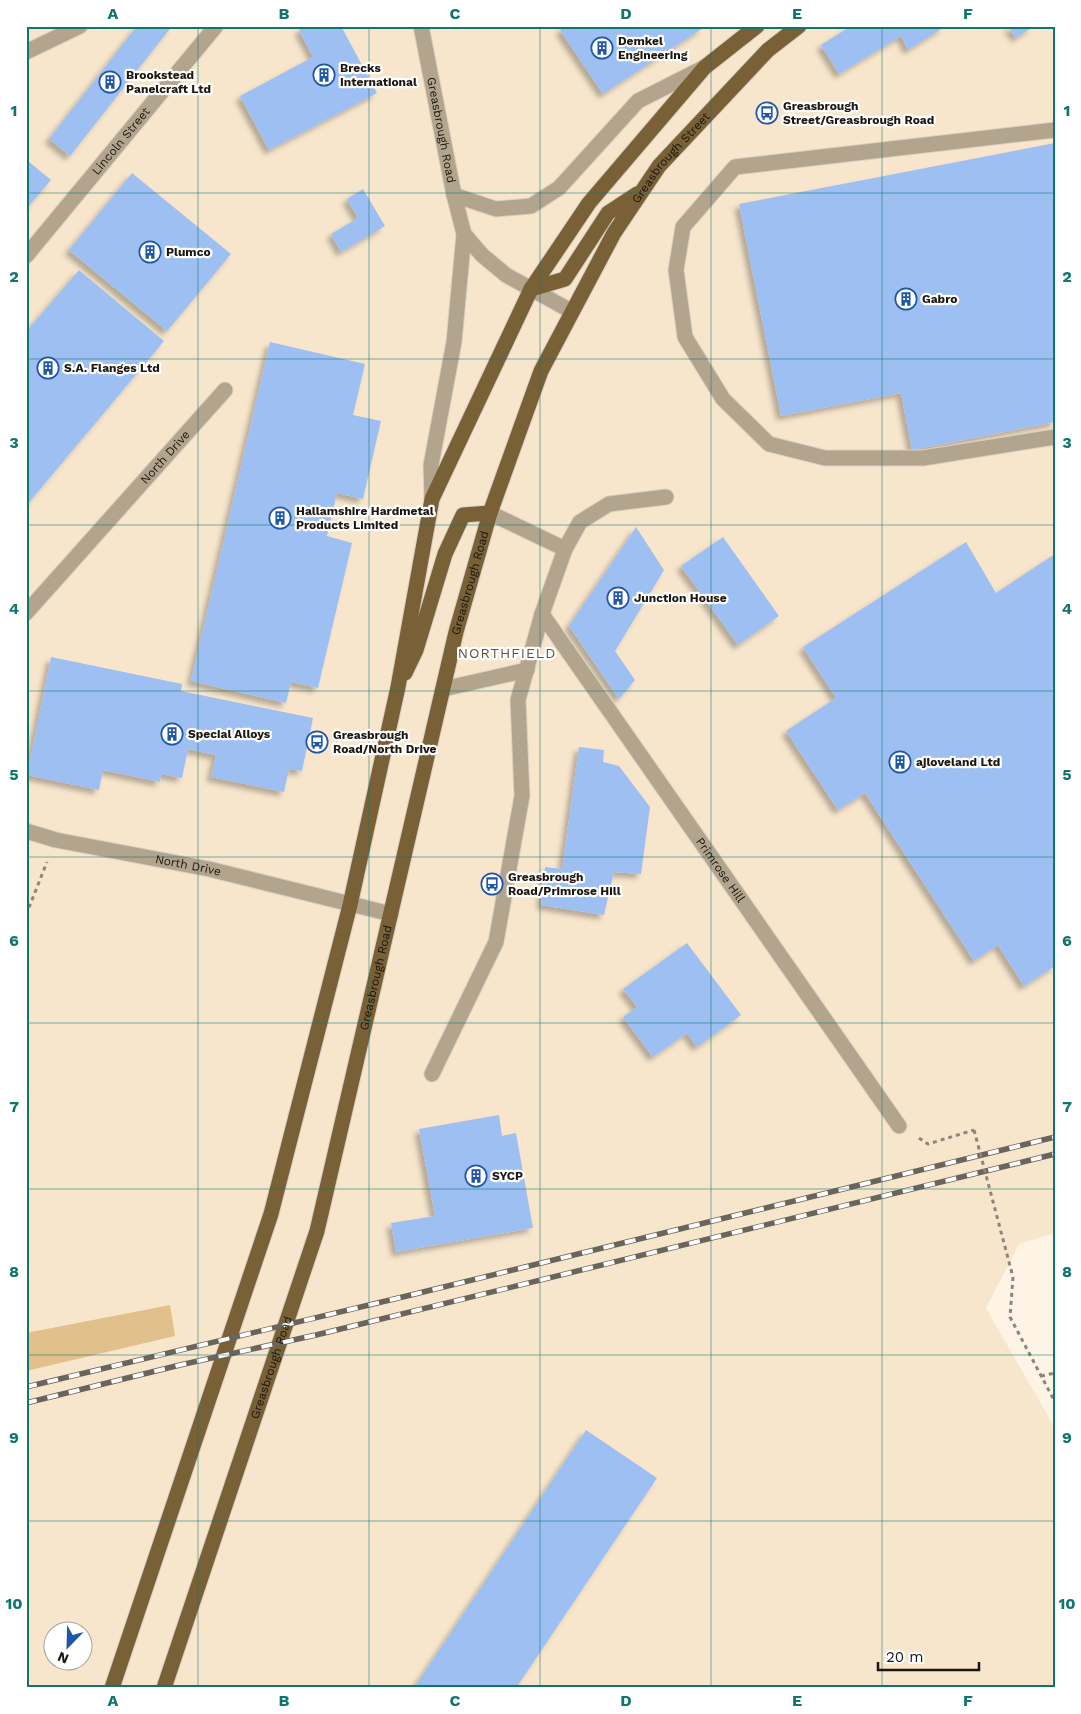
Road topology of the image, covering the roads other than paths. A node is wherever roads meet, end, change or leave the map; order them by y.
1 (80, 26) edge
2 (422, 26) edge
3 (757, 26) edge
4 (799, 26) edge
5 (210, 28) edge
6 (26, 52) edge
7 (705, 67) junction
8 (1055, 130) edge
9 (644, 189) junction
10 (454, 195) junction
11 (464, 234) junction
12 (26, 256) edge
13 (532, 289) junction
14 (571, 311) junction
15 (224, 390) dead end
16 (1055, 437) edge
17 (666, 497) dead end
18 (432, 498) junction
19 (490, 513) junction
20 (565, 549) junction
21 (28, 605) edge
22 (542, 614) junction
23 (527, 670) junction
24 (398, 687) junction
25 (443, 688) junction
26 (26, 831) edge
27 (350, 905) junction
28 (391, 914) junction
29 (432, 1074) dead end
30 (899, 1126) dead end
31 (112, 1688) edge
32 (164, 1688) edge

1 - 6 street
2 - 10 street, Greasbrough Road
3 - 7 main road
4 - 9 main road, Greasbrough Street
5 - 12 street, Lincoln Street
7 - 10 street
7 - 13 main road
8 - 16 street
9 - 13 main road
9 - 14 main road, Greasbrough Street
10 - 11 street, Greasbrough Road
11 - 13 street, Greasbrough Road
11 - 18 street, Greasbrough Road
13 - 14 street, Greasbrough Road
13 - 18 main road, Greasbrough Road
14 - 19 main road, Greasbrough Road
15 - 21 street, North Drive
17 - 20 street
18 - 24 main road, Greasbrough Road
19 - 20 street
19 - 24 main road
19 - 25 main road, Greasbrough Road
20 - 22 street
22 - 23 street
22 - 30 street, Primrose Hill
23 - 25 street
23 - 29 street
24 - 27 main road, Greasbrough Road
25 - 28 main road, Greasbrough Road
26 - 27 street, North Drive
27 - 28 street, North Drive
27 - 31 main road, Greasbrough Road
28 - 32 main road, Greasbrough Road

